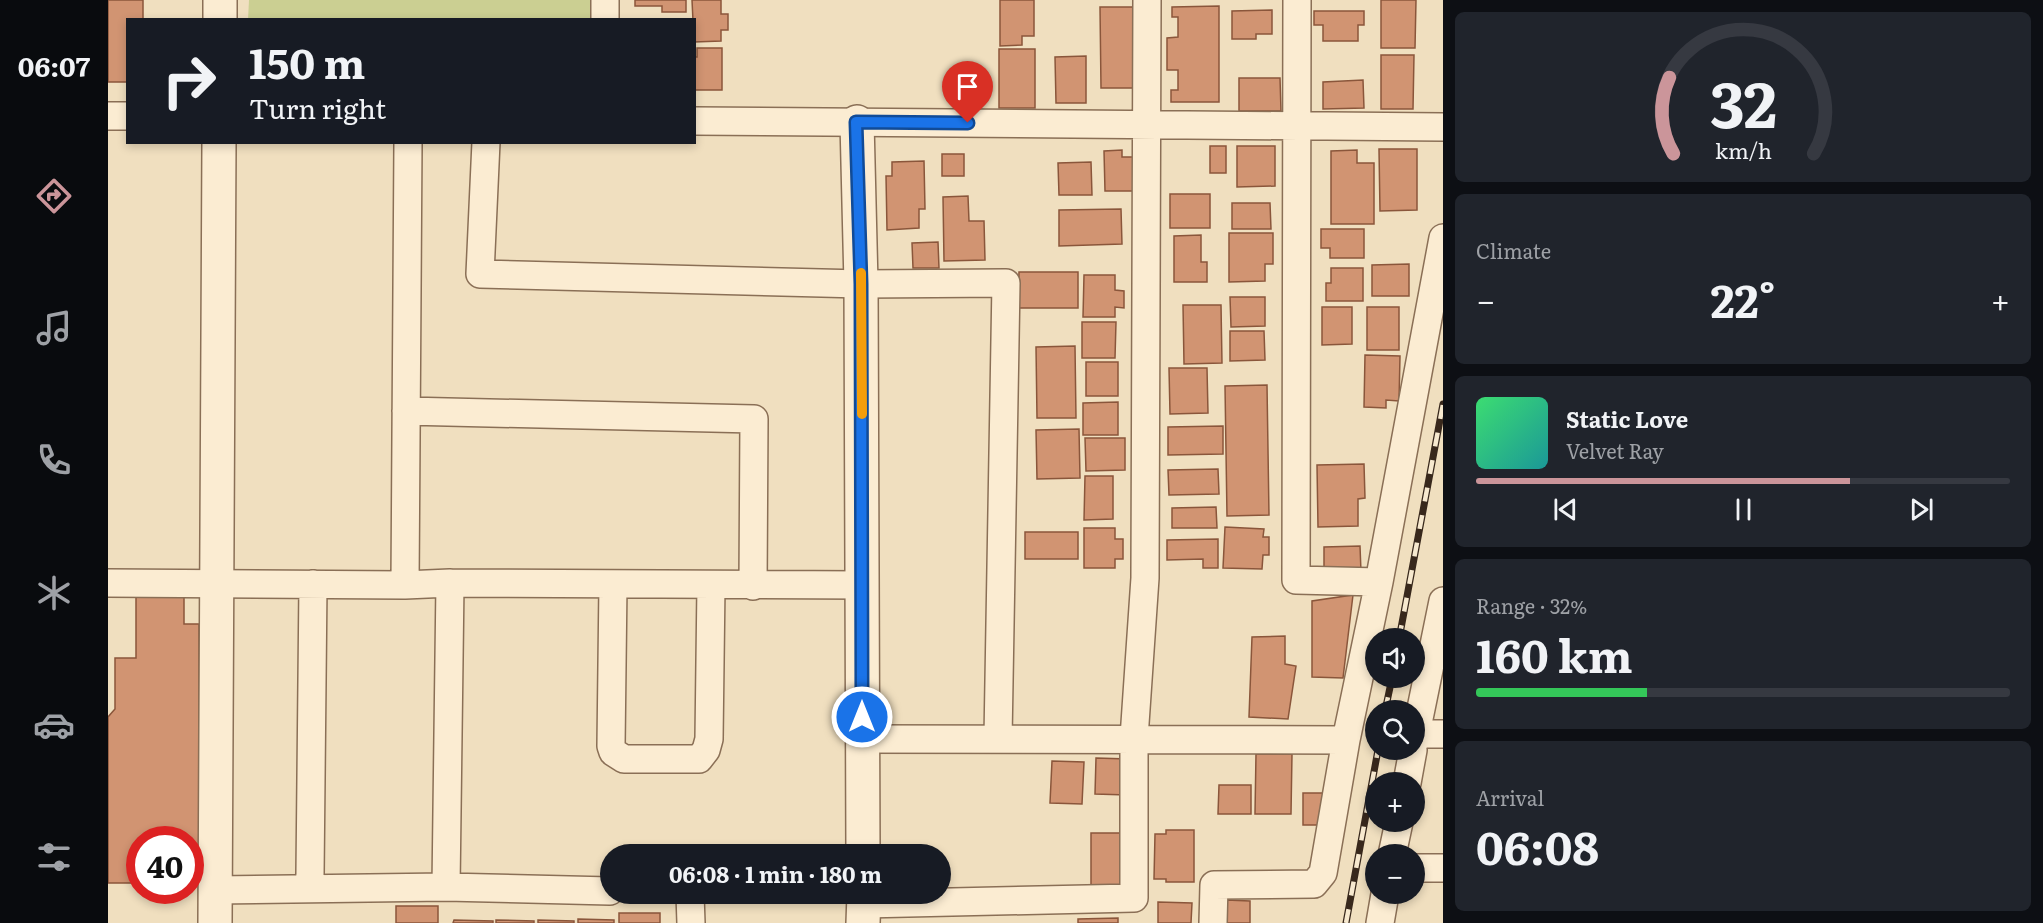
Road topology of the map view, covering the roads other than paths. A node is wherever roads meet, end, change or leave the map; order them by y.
1 (220, 0) edge
2 (605, 0) edge
3 (1147, 0) edge
4 (1297, 0) edge
5 (220, 18) edge
6 (605, 18) edge
7 (108, 116) edge
8 (126, 116) edge
9 (696, 121) edge
10 (856, 122) junction
11 (1146, 124) junction
12 (1296, 124) junction
13 (1443, 127) edge
14 (219, 144) edge
15 (408, 144) edge
16 (486, 144) edge
17 (1443, 238) edge
18 (861, 284) junction
19 (406, 411) junction
20 (1379, 582) junction
21 (108, 583) edge
22 (450, 583) junction
23 (217, 584) junction
24 (313, 584) junction
25 (613, 584) junction
26 (405, 585) junction
27 (711, 585) junction
28 (863, 585) junction
29 (753, 586) junction
30 (1443, 601) edge
31 (1423, 700) edge
32 (1443, 734) edge
33 (998, 738) junction
34 (1134, 738) junction
35 (862, 739) junction
36 (1425, 739) edge
37 (1346, 740) junction
38 (863, 844) edge
39 (1425, 868) edge
40 (1443, 868) edge
41 (446, 887) junction
42 (308, 889) junction
43 (215, 890) junction
44 (600, 891) edge
45 (690, 904) edge
46 (1383, 904) edge
47 (864, 907) edge
48 (215, 923) edge
49 (691, 923) edge
50 (1213, 923) edge
51 (1380, 923) edge

1 - 5 street
2 - 6 street
3 - 11 street
4 - 12 street
7 - 8 street
9 - 10 street
10 - 11 street
10 - 18 street
11 - 12 street
11 - 34 street
12 - 13 street
12 - 20 street
14 - 23 street
15 - 19 street
16 - 18 street
17 - 20 street
18 - 28 street
18 - 33 street
19 - 26 street
19 - 29 street
20 - 37 street
21 - 23 street
22 - 25 street
22 - 26 street
22 - 41 street
23 - 24 street
23 - 43 street
24 - 26 street
24 - 42 street
25 - 27 street
25 - 27 street
27 - 29 street
28 - 29 street
28 - 35 street
30 - 31 street
32 - 36 street
33 - 34 street
33 - 35 street
34 - 37 street
34 - 47 street
35 - 38 street
37 - 50 street
39 - 40 street
41 - 42 street
41 - 44 street
42 - 43 street
43 - 48 street
45 - 49 street
46 - 51 street

